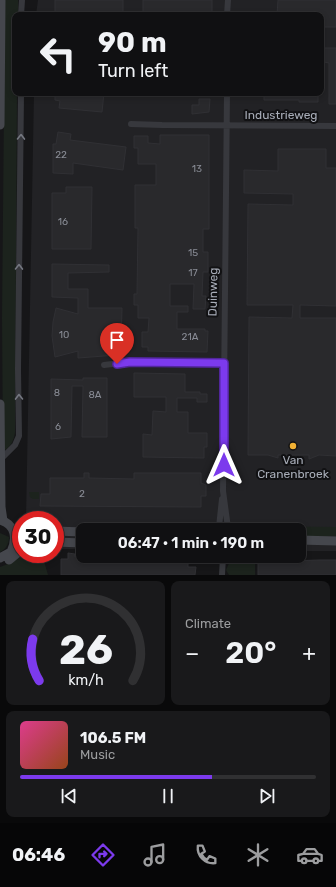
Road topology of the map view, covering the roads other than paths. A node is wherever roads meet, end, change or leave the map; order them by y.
1 (1, 0) edge
2 (22, 0) edge
3 (228, 0) edge
4 (22, 12) edge
5 (227, 12) edge
6 (21, 96) edge
7 (227, 96) edge
8 (130, 124) dead end
9 (0, 125) edge
10 (226, 125) junction
11 (336, 126) edge
12 (224, 363) junction
13 (104, 365) dead end
14 (0, 404) edge
15 (1, 459) junction
16 (1, 522) edge
17 (222, 523) edge
18 (12, 528) edge
19 (64, 532) edge
20 (76, 532) edge
21 (306, 540) edge
22 (332, 541) edge
23 (64, 542) edge
24 (76, 543) edge
25 (306, 543) edge
26 (12, 551) edge
27 (12, 556) edge
28 (0, 558) edge
29 (222, 563) edge
30 (0, 564) edge
31 (222, 575) edge

1 - 9 main road
2 - 4 street
3 - 5 street
15 -> 6 street
7 - 10 street, Duinweg
8 - 10 street, Industrieweg
10 - 11 street, Industrieweg
10 - 12 street, Duinweg
12 - 13 street
12 - 17 street, Duinweg
14 - 15 main road
15 - 16 main road
16 - 18 main road
19 - 20 main road
21 - 22 main road
22 - 25 main road
23 - 24 main road
26 - 28 main road
27 - 30 main road
29 - 31 street

